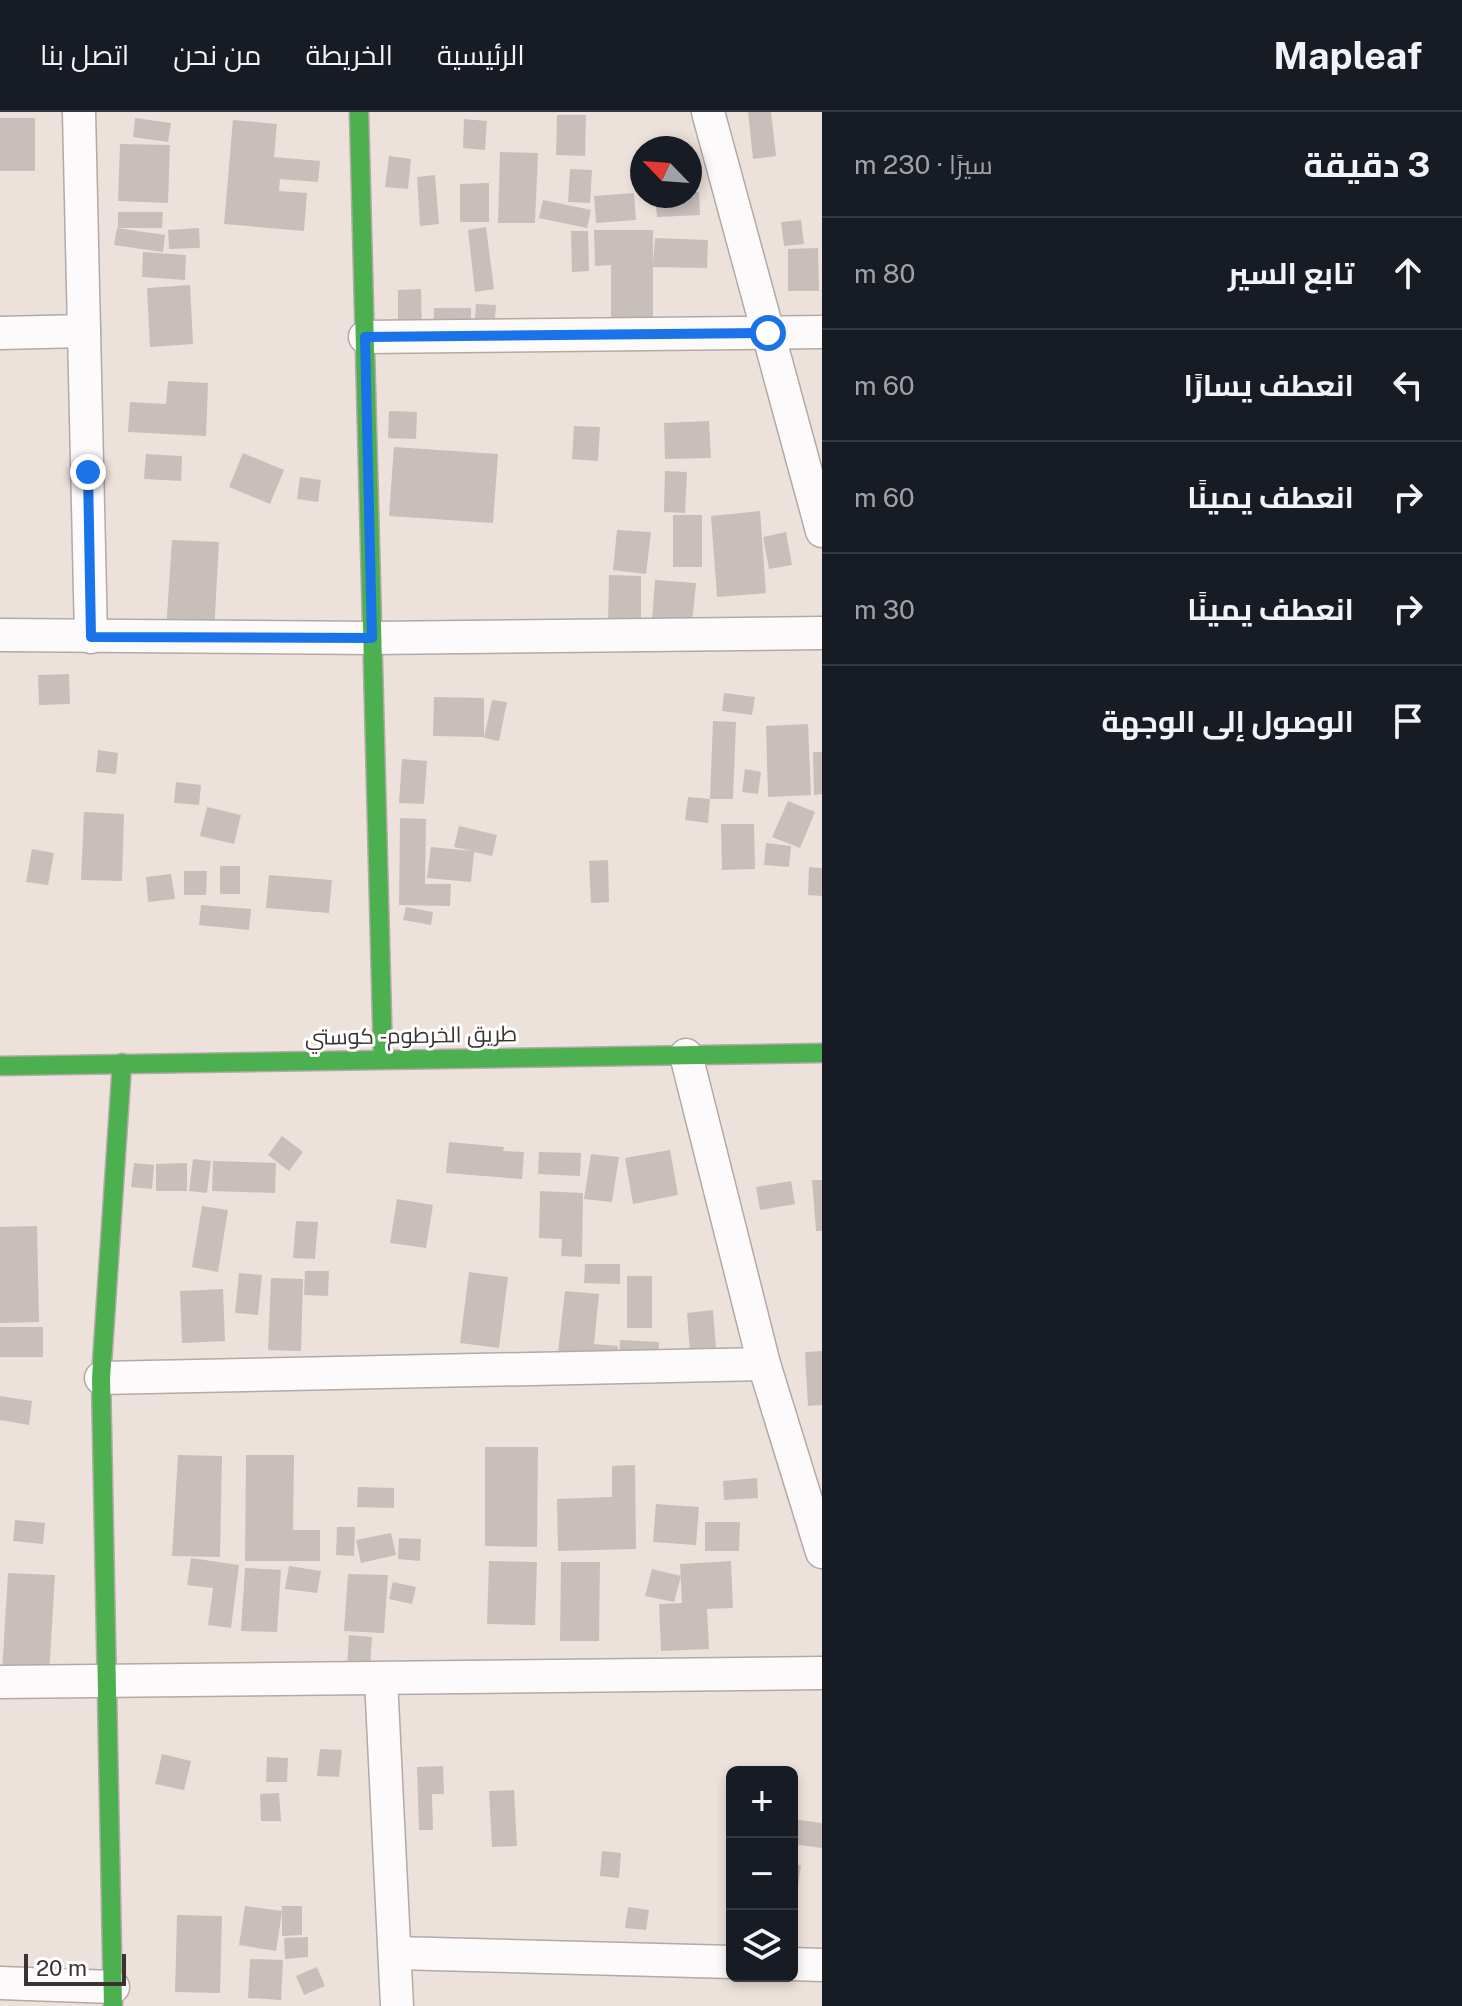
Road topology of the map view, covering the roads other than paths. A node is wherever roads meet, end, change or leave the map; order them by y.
1 (79, 112) edge
2 (359, 112) edge
3 (708, 112) edge
4 (84, 331) junction
5 (822, 332) edge
6 (0, 333) edge
7 (768, 333) junction
8 (365, 337) junction
9 (822, 531) edge
10 (822, 633) edge
11 (0, 635) edge
12 (91, 637) junction
13 (372, 638) junction
14 (822, 1053) edge
15 (686, 1055) junction
16 (383, 1059) junction
17 (122, 1063) junction
18 (0, 1066) edge
19 (764, 1364) junction
20 (101, 1378) junction
21 (822, 1552) edge
22 (822, 1673) edge
23 (381, 1679) junction
24 (0, 1682) edge
25 (106, 1682) junction
26 (395, 1953) junction
27 (726, 1962) edge
28 (798, 1964) edge
29 (822, 1965) edge
30 (0, 1983) edge
31 (113, 1996) edge
32 (397, 2006) edge

1 - 4 street
2 - 8 main road
3 - 7 street
4 - 6 street
4 - 12 street
5 - 7 street
7 - 8 street
7 - 9 street
8 - 13 main road
10 - 13 street
11 - 12 street
12 - 13 street
13 - 16 main road
14 - 15 main road, طريق الخرطوم - كوستي
15 - 16 main road, طريق الخرطوم - كوستي
15 - 19 street
16 - 17 main road, طريق الخرطوم - كوستي
17 - 18 main road, طريق الخرطوم - كوستي
17 - 20 main road
19 - 20 street
19 - 21 street
20 - 25 main road
22 - 23 street
23 - 25 street
23 - 26 street
24 - 25 street
25 - 31 main road
26 - 27 street
26 - 32 street
28 - 29 street
30 - 31 street

